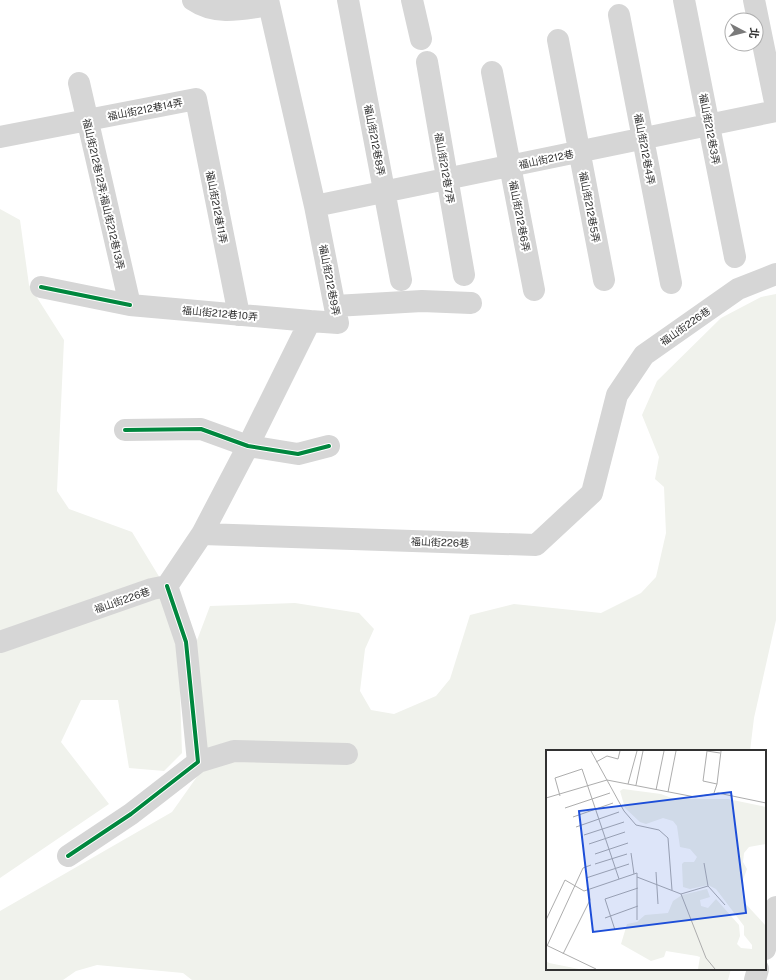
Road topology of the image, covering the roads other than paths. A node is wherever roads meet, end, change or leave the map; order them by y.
1 (193, 0) edge
2 (348, 0) edge
3 (412, 0) edge
4 (684, 0) edge
5 (754, 0) edge
6 (269, 2) edge
7 (618, 15) dead end
8 (421, 39) dead end
9 (558, 40) dead end
10 (427, 62) dead end
11 (492, 72) dead end
12 (78, 83) dead end
13 (196, 99) joint
14 (776, 107) edge
15 (776, 111) edge
16 (87, 120) junction
17 (709, 124) junction
18 (0, 137) edge
19 (643, 138) junction
20 (579, 152) junction
21 (510, 166) junction
22 (447, 179) junction
23 (385, 192) junction
24 (315, 206) junction
25 (735, 257) dead end
26 (776, 274) edge
27 (464, 275) dead end
28 (401, 280) dead end
29 (604, 280) dead end
30 (671, 283) dead end
31 (41, 287) dead end
32 (534, 290) dead end
33 (471, 303) dead end
34 (130, 305) junction
35 (335, 306) junction
36 (239, 315) junction
37 (310, 321) junction
38 (125, 430) dead end
39 (248, 446) junction
40 (329, 446) dead end
41 (202, 534) junction
42 (167, 586) junction
43 (0, 642) edge
44 (347, 754) dead end
45 (198, 762) junction
46 (68, 856) dead end
47 (776, 907) edge
48 (766, 945) edge
49 (758, 970) edge
50 (755, 980) edge

1 - 6 street
2 - 23 street, 福山街212巷8弄
3 - 8 street
4 - 17 street, 福山街212巷3弄
5 - 14 street
6 - 24 street, 福山街212巷9弄
7 - 19 street, 福山街212巷4弄
9 - 20 street, 福山街212巷5弄
10 - 22 street, 福山街212巷7弄
11 - 21 street, 福山街212巷6弄
12 - 16 street, 福山街212巷12弄;福山街212巷13弄
13 - 16 street, 福山街212巷14弄
13 - 36 street, 福山街212巷11弄
15 - 17 street, 福山街212巷
16 - 18 street, 福山街212巷14弄
16 - 34 street, 福山街212巷12弄;福山街212巷13弄
17 - 19 street, 福山街212巷
17 - 25 street, 福山街212巷3弄
19 - 20 street, 福山街212巷
19 - 30 street, 福山街212巷4弄
20 - 21 street, 福山街212巷
20 - 29 street, 福山街212巷5弄
21 - 22 street, 福山街212巷
21 - 32 street, 福山街212巷6弄
22 - 23 street, 福山街212巷
22 - 27 street, 福山街212巷7弄
23 - 24 street, 福山街212巷
23 - 28 street, 福山街212巷8弄
24 - 35 street, 福山街212巷9弄
26 - 41 street, 福山街226巷
31 - 34 street, 福山街212巷10弄
33 - 35 street
34 - 36 street, 福山街212巷10弄
35 - 37 street, 福山街212巷9弄
36 - 37 street, 福山街212巷10弄
37 - 39 street
38 - 39 street
39 - 40 street
39 - 41 street
41 - 42 street
42 - 43 street, 福山街226巷
42 - 45 street
44 - 45 street
45 - 46 street
47 - 48 street
49 - 50 street

